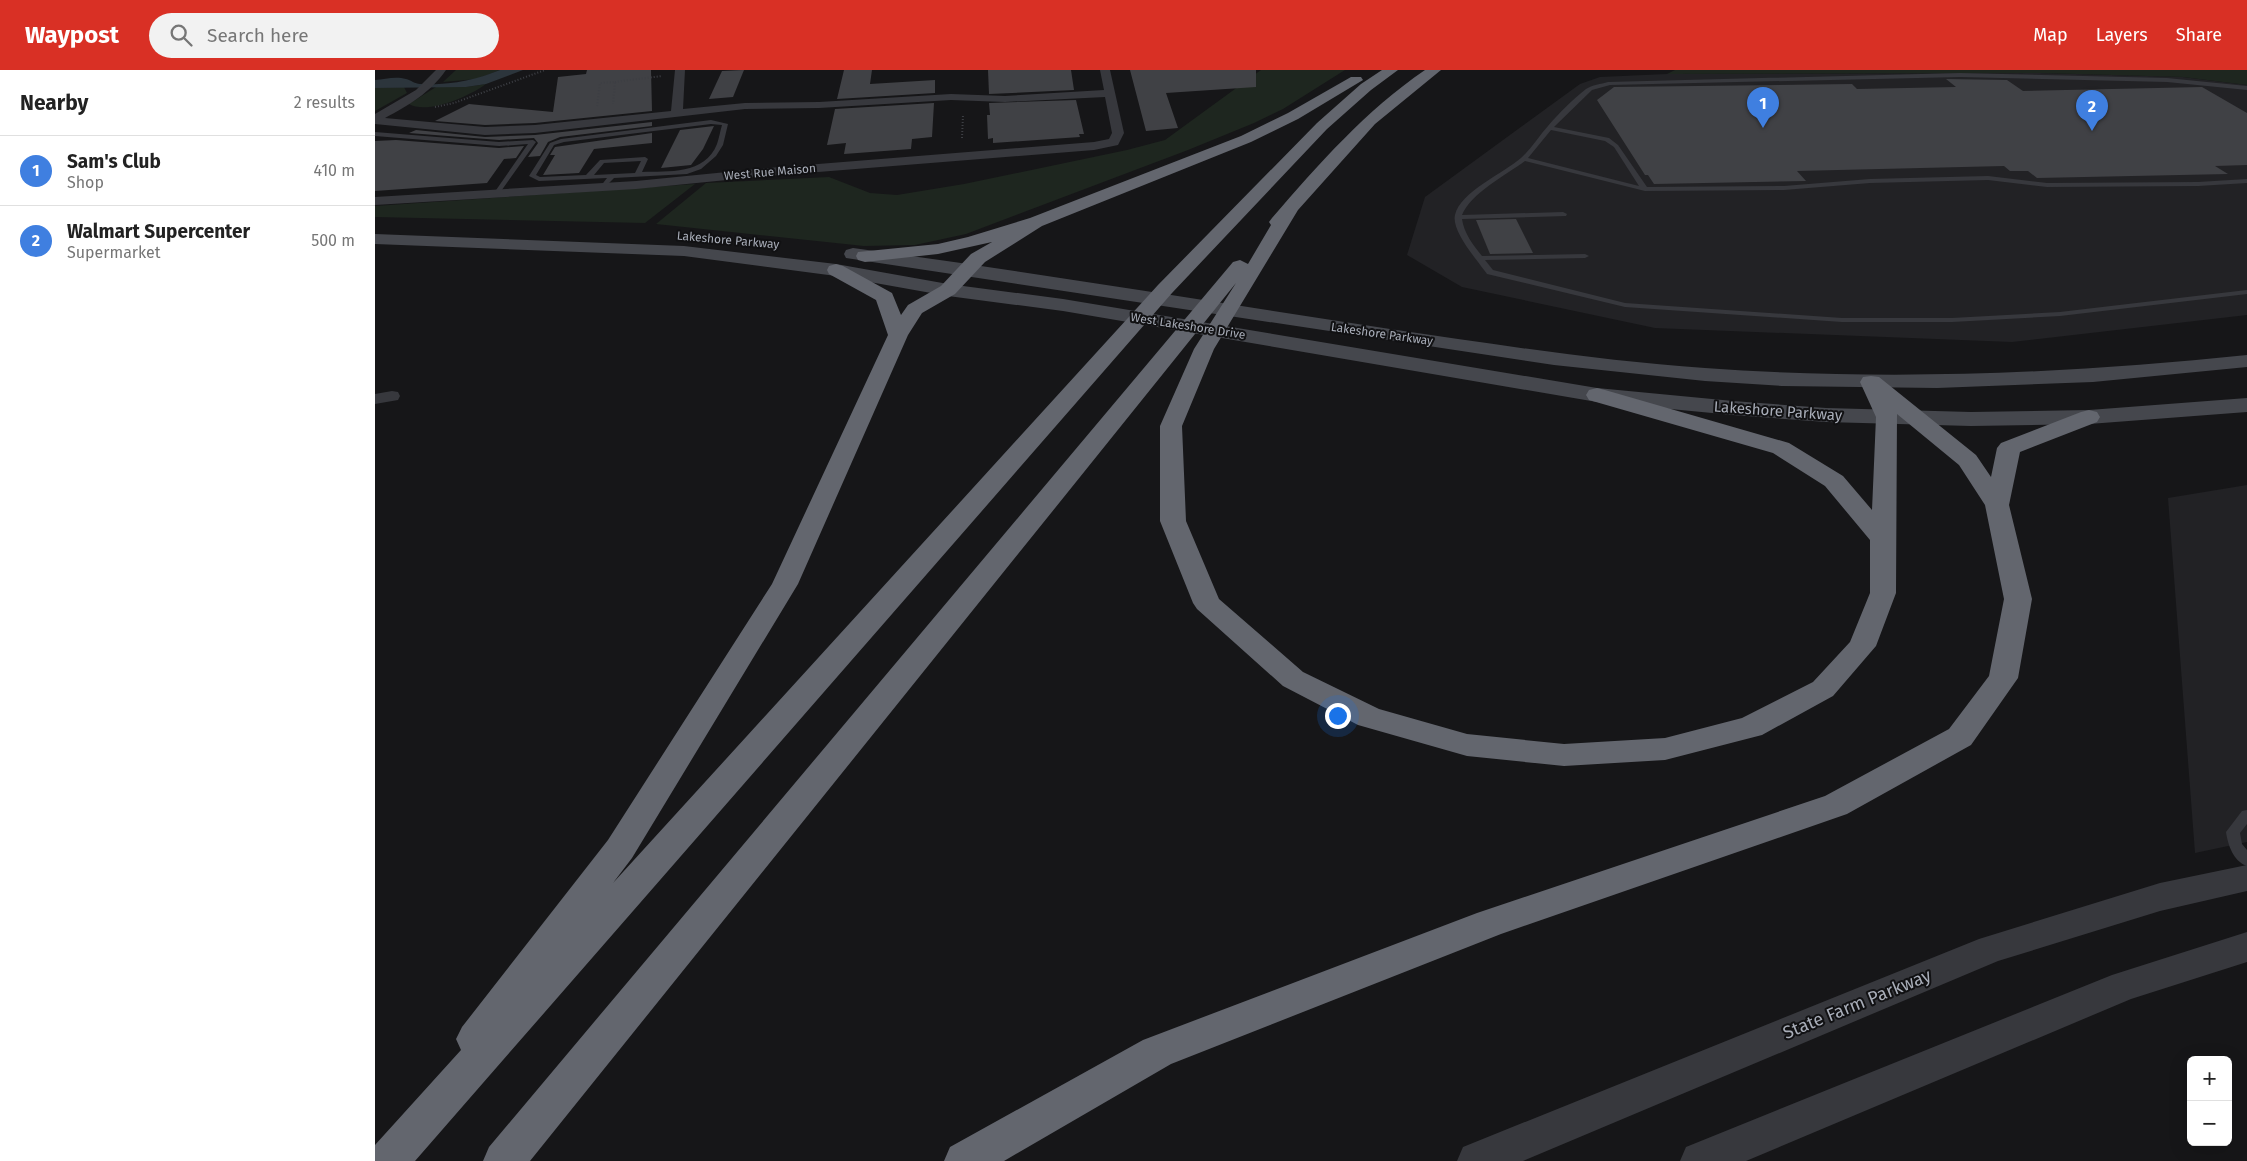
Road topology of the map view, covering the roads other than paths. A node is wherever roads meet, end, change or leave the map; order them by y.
1 (441, 70) edge
2 (1105, 70) edge
3 (1372, 70) edge
4 (1391, 70) edge
5 (1434, 70) edge
6 (679, 72) edge
7 (2247, 88) edge
8 (1109, 93) junction
9 (677, 112) junction
10 (375, 120) edge
11 (1550, 128) junction
12 (375, 134) edge
13 (1525, 159) junction
14 (637, 175) junction
15 (612, 176) junction
16 (589, 177) junction
17 (2247, 181) edge
18 (603, 186) junction
19 (1645, 190) junction
20 (497, 193) junction
21 (375, 201) edge
22 (1290, 208) junction
23 (1563, 214) dead end
24 (1458, 216) junction
25 (1036, 222) junction
26 (375, 223) edge
27 (587, 230) dead end
28 (645, 232) dead end
29 (375, 240) edge
30 (751, 242) dead end
31 (865, 256) junction
32 (1585, 256) dead end
33 (1479, 258) junction
34 (836, 261) junction
35 (958, 280) junction
36 (1078, 287) joint
37 (2247, 292) edge
38 (1063, 305) joint
39 (1324, 325) joint
40 (899, 335) junction
41 (1313, 346) joint
42 (2247, 361) edge
43 (1871, 382) junction
44 (1597, 394) junction
45 (392, 396) dead end
46 (375, 399) edge
47 (2247, 405) edge
48 (1887, 417) junction
49 (2089, 417) junction
50 (1915, 418) junction
51 (1997, 505) junction
52 (1883, 539) junction
53 (2247, 815) edge
54 (2247, 860) edge
55 (2247, 878) edge
56 (2247, 947) edge
57 (382, 1161) edge
58 (388, 1161) edge
59 (504, 1161) edge
60 (965, 1161) edge
61 (1477, 1161) edge
62 (1700, 1161) edge

1 - 10 street
2 - 8 street, West Rue Maison
3 - 25 highway
4 - 58 highway
5 - 22 highway
6 - 9 street
7 - 11 lane
8 - 9 street
8 - 18 street, West Rue Maison
9 - 10 street
11 - 13 lane
11 - 19 lane
12 - 20 lane
13 - 19 lane
13 - 24 lane
14 - 15 lane
14 - 16 lane
14 - 16 lane
15 - 16 lane
15 - 18 lane
17 - 19 lane
18 - 20 street, West Rue Maison
20 - 21 street, West Rue Maison
22 - 52 highway
22 - 59 highway
23 - 24 lane
24 - 33 lane
25 - 31 highway
25 - 35 highway
26 - 27 main road
28 - 30 main road, Lakeshore Parkway
29 - 34 main road, Lakeshore Parkway
31 - 34 main road, Lakeshore Parkway
31 - 35 main road, Lakeshore Parkway
32 - 33 lane
33 - 37 lane
34 - 35 main road, Lakeshore Parkway
34 - 40 highway
35 - 36 main road, Lakeshore Parkway
35 - 38 main road, Lakeshore Parkway
35 - 40 highway
36 - 39 main road, West Lakeshore Drive
38 - 41 main road, West Lakeshore Drive
39 - 43 main road, Lakeshore Parkway
40 - 57 highway
41 - 44 main road, Lakeshore Parkway
42 - 43 main road, Lakeshore Parkway
43 - 48 highway
43 - 50 highway
44 - 48 main road, Lakeshore Parkway
44 - 52 highway
45 - 46 street
47 - 49 main road, Lakeshore Parkway
48 - 50 main road, Lakeshore Parkway
48 - 52 highway
49 - 50 main road, Lakeshore Parkway
49 - 51 highway
50 - 51 highway
51 - 60 highway
53 - 54 lane
55 - 61 street, State Farm Parkway
56 - 62 street

